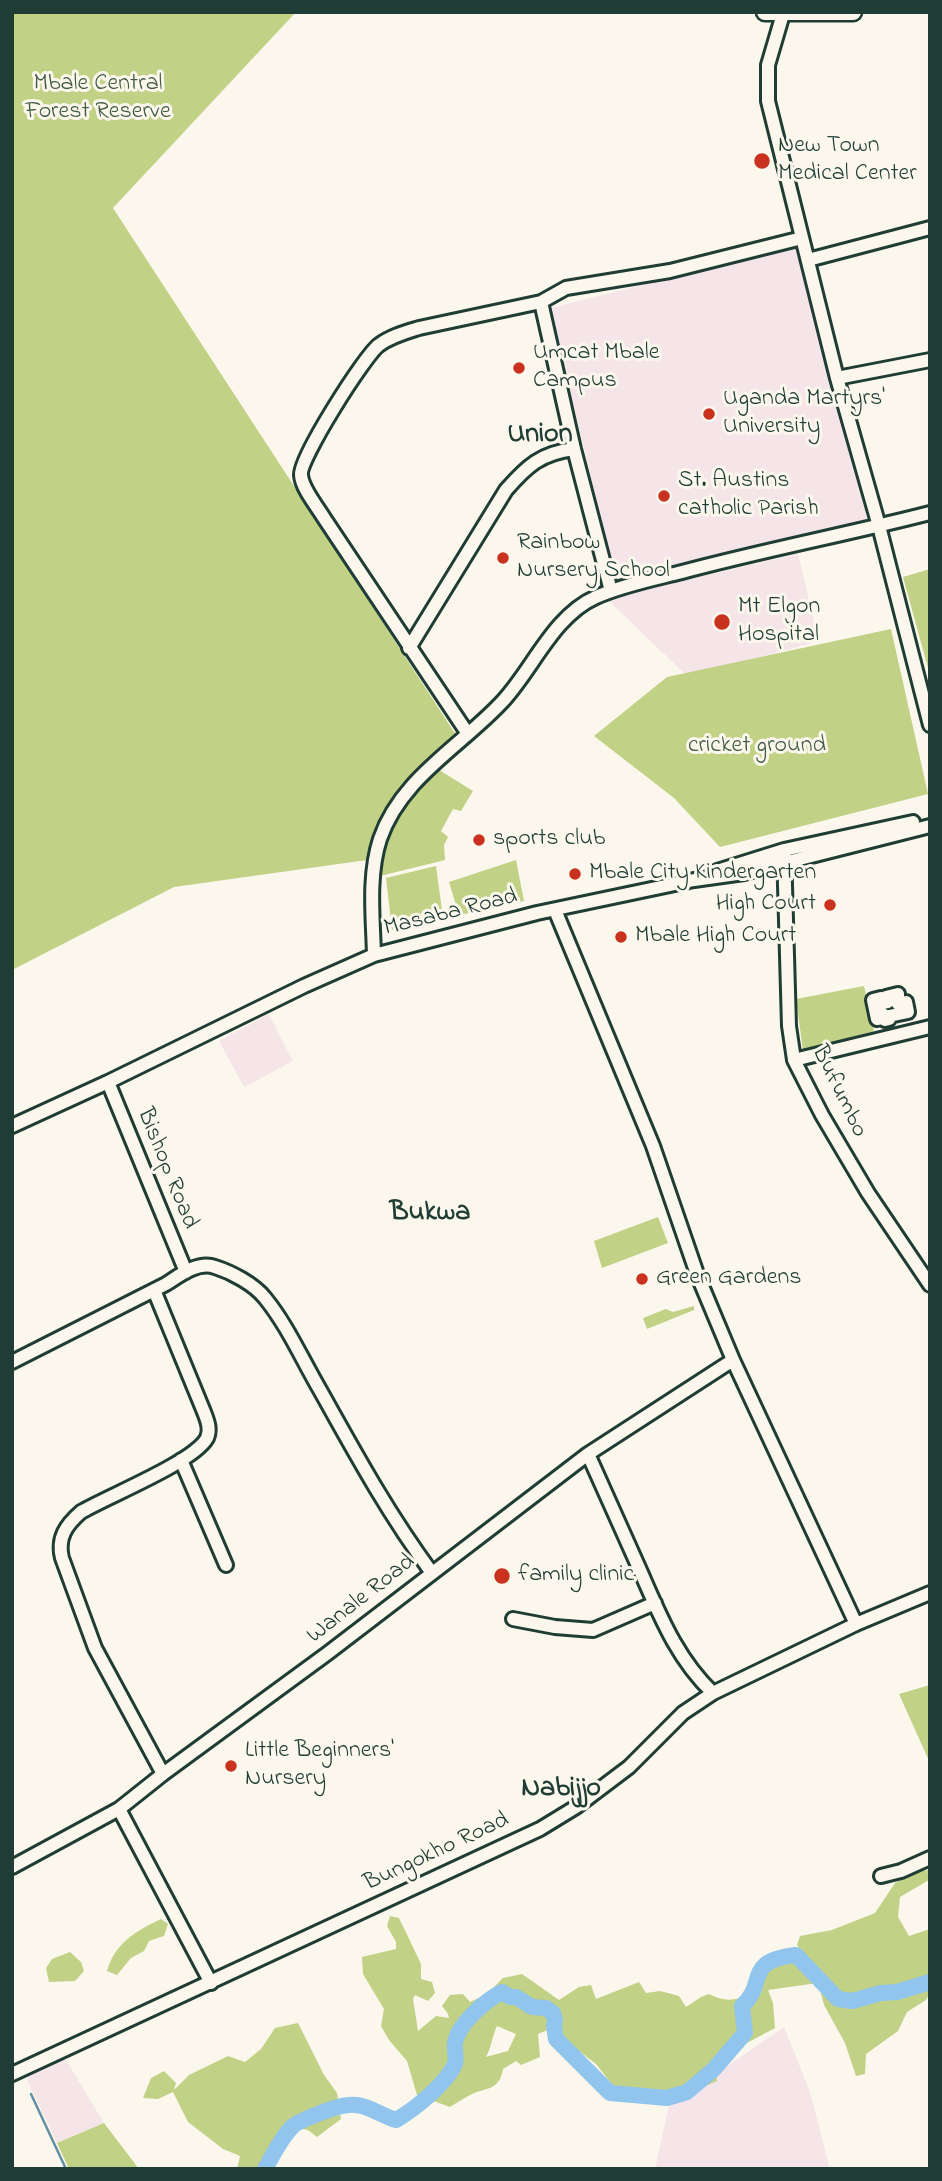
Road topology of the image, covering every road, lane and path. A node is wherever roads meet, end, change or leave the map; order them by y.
1 (765, 12) edge
2 (853, 12) edge
3 (783, 14) edge
4 (930, 228) edge
5 (802, 238) junction
6 (808, 260) junction
7 (541, 302) junction
8 (930, 360) edge
9 (837, 378) junction
10 (574, 449) junction
11 (930, 513) edge
12 (879, 526) junction
13 (611, 591) junction
14 (409, 648) junction
15 (930, 725) edge
16 (468, 734) junction
17 (930, 818) edge
18 (930, 826) edge
19 (785, 857) junction
20 (555, 910) junction
21 (374, 955) junction
22 (930, 1027) edge
23 (794, 1060) junction
24 (108, 1082) junction
25 (12, 1126) edge
26 (186, 1272) junction
27 (930, 1285) edge
28 (154, 1290) junction
29 (733, 1360) junction
30 (12, 1362) edge
31 (588, 1454) junction
32 (181, 1460) junction
33 (226, 1565) dead end
34 (432, 1573) junction
35 (930, 1593) edge
36 (655, 1603) junction
37 (513, 1619) dead end
38 (856, 1624) junction
39 (713, 1693) junction
40 (163, 1774) junction
41 (119, 1809) junction
42 (930, 1858) edge
43 (14, 1862) edge
44 (881, 1875) dead end
45 (211, 1983) junction
46 (12, 2074) edge

1 - 3 main road
2 - 3 main road
3 - 5 street
4 - 6 street
5 - 6 street
5 - 7 street
6 - 9 street
7 - 10 street
7 - 14 street
8 - 9 street
9 - 12 street
10 - 13 street
10 - 14 street
11 - 12 street
12 - 13 street
12 - 15 street
13 - 16 street
14 - 16 street
16 - 21 street
17 - 19 street
18 - 19 street
19 - 20 street, Masaba Road
19 - 23 street, Bufumbo
20 - 21 street, Masaba Road
20 - 29 street
21 - 24 street, Masaba Road
22 - 23 street
23 - 27 street, Bufumbo
24 - 25 street, Masaba Road
24 - 26 street, Bishop Road
26 - 28 street
26 - 34 street
28 - 30 street
28 - 32 street
29 - 31 street, Wanale Road
29 - 38 street
31 - 34 street, Wanale Road
31 - 36 street
32 - 33 street
32 - 40 street
34 - 40 street, Wanale Road
35 - 38 street, Bungokho Road
36 - 37 street
36 - 39 street
38 - 39 street, Bungokho Road
39 - 45 street, Bungokho Road
40 - 41 street, Wanale Road
41 - 43 street, Wanale Road
41 - 45 street
42 - 44 street
45 - 46 street, Bungokho Road

